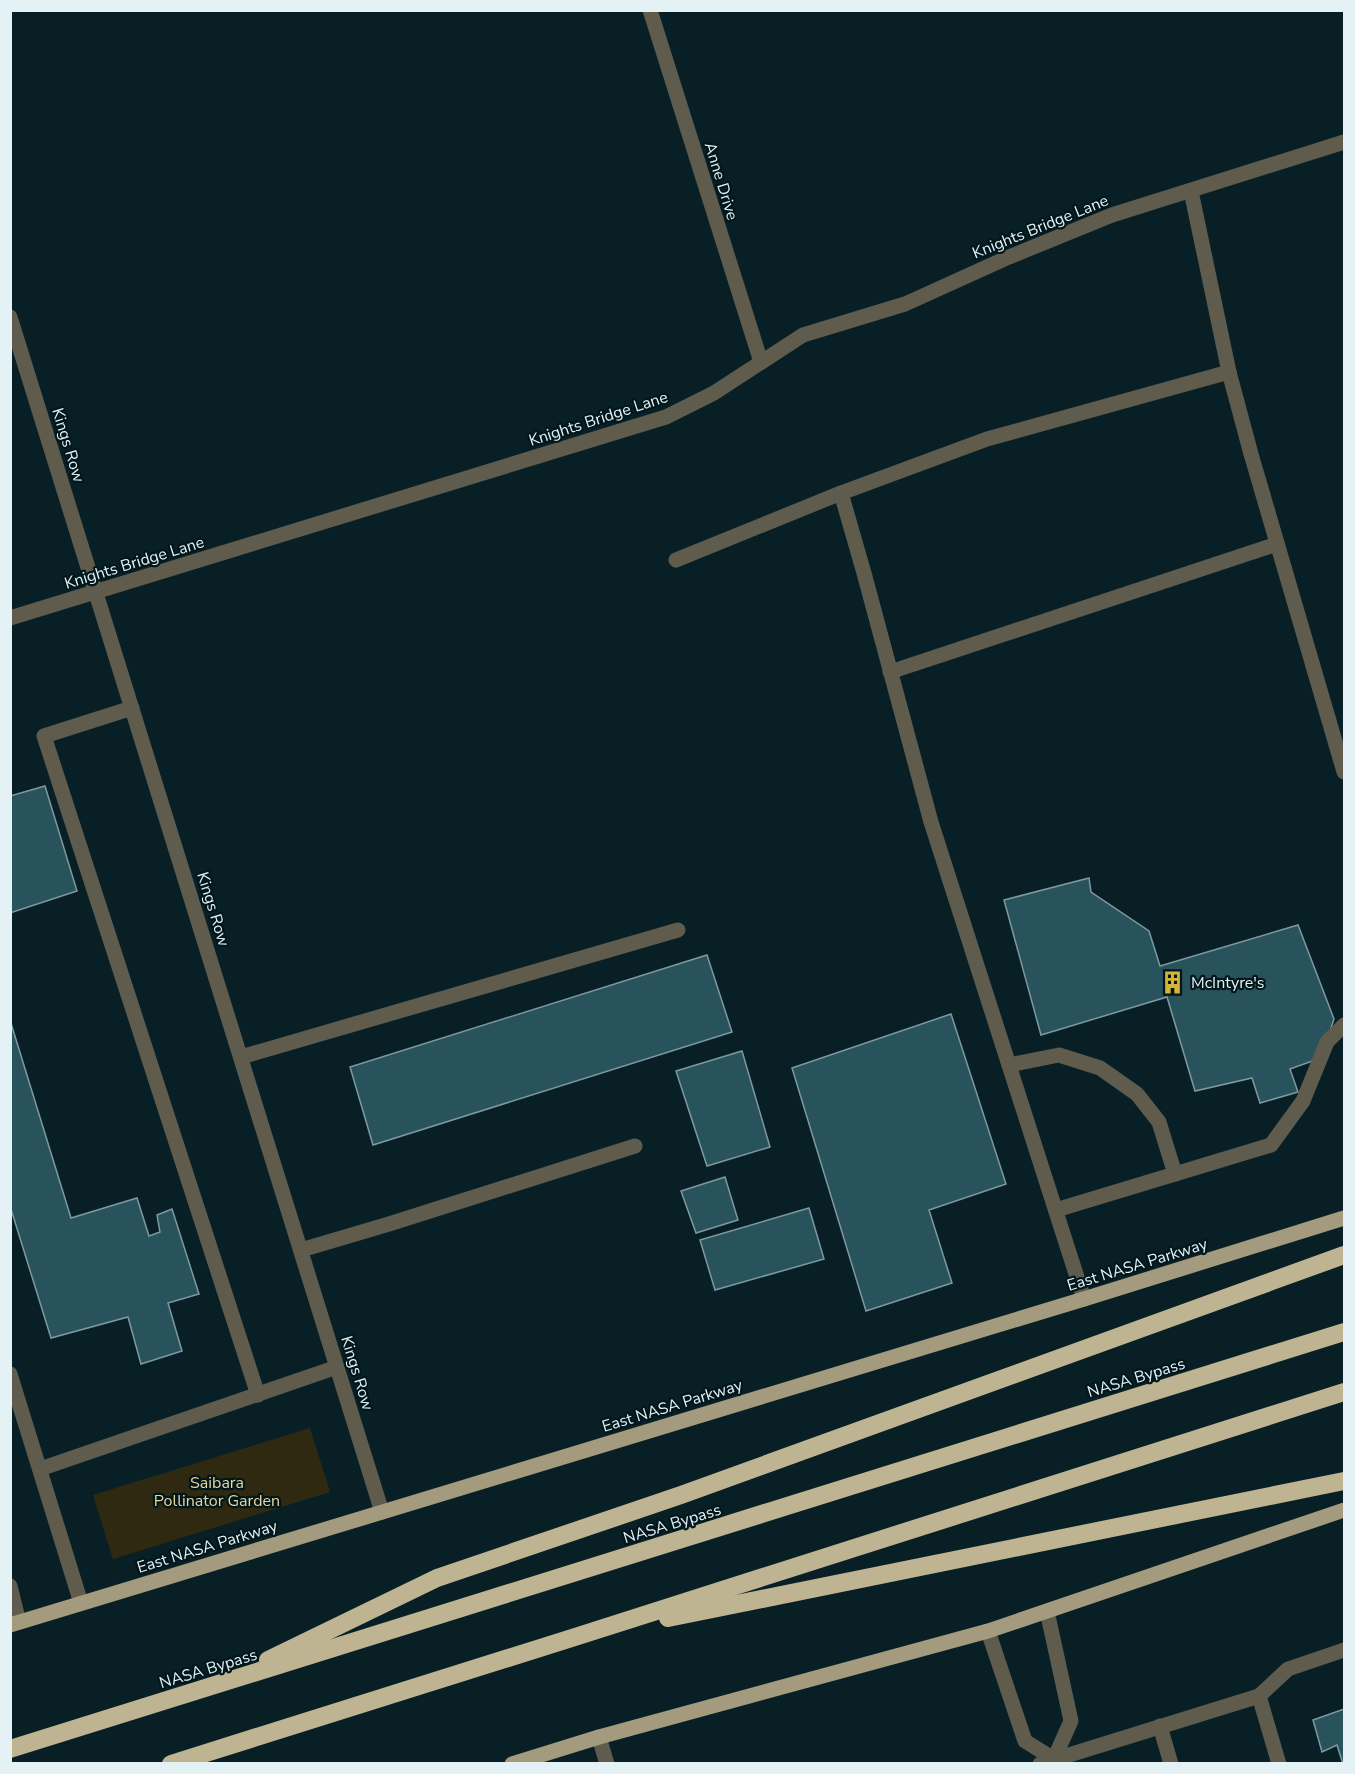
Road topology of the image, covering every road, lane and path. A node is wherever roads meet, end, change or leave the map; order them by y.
1 (650, 10) edge
2 (1344, 142) edge
3 (1191, 191) junction
4 (10, 317) edge
5 (761, 362) junction
6 (1229, 372) junction
7 (841, 493) junction
8 (1277, 544) junction
9 (676, 560) dead end
10 (96, 592) junction
11 (10, 618) edge
12 (891, 672) junction
13 (132, 708) junction
14 (1344, 772) edge
15 (678, 930) dead end
16 (1344, 1025) edge
17 (241, 1057) junction
18 (1009, 1065) junction
19 (635, 1146) dead end
20 (1175, 1174) junction
21 (1056, 1210) junction
22 (1344, 1218) edge
23 (301, 1250) junction
24 (1344, 1255) edge
25 (1084, 1299) junction
26 (1344, 1332) edge
27 (338, 1367) junction
28 (10, 1374) edge
29 (1344, 1392) edge
30 (258, 1395) junction
31 (40, 1469) junction
32 (1344, 1480) edge
33 (1344, 1510) edge
34 (382, 1512) junction
35 (10, 1586) edge
36 (81, 1604) junction
37 (1047, 1611) junction
38 (15, 1624) edge
39 (988, 1631) junction
40 (575, 1637) junction
41 (1344, 1650) edge
42 (213, 1687) junction
43 (1259, 1696) junction
44 (1160, 1726) junction
45 (599, 1737) junction
46 (10, 1749) edge
47 (1050, 1762) edge
48 (171, 1764) edge
49 (512, 1764) edge
50 (607, 1764) edge
51 (1171, 1764) edge
52 (1280, 1764) edge

1 - 5 street, Anne Drive
2 - 3 street, Knights Bridge Lane
3 - 5 street, Knights Bridge Lane
3 - 6 street
4 - 10 street, Kings Row
5 - 10 street, Knights Bridge Lane
6 - 7 street
6 - 8 street
7 - 9 street
7 - 12 street
8 - 12 street
8 - 14 street
10 - 11 street, Knights Bridge Lane
10 - 13 street, Kings Row
12 - 18 street
13 - 17 street, Kings Row
13 - 30 street
15 - 17 street
16 - 20 street
17 - 23 street, Kings Row
18 - 20 street
18 - 21 street
19 - 23 street
20 - 21 street
21 - 25 street
22 - 25 main road, East NASA Parkway
23 - 27 street, Kings Row
24 - 42 highway
25 - 34 main road, East NASA Parkway
26 - 42 highway, NASA Bypass
27 - 30 street
27 - 34 street, Kings Row
28 - 31 street
29 - 40 highway
30 - 31 street
31 - 36 street
32 - 40 highway
33 - 37 main road
34 - 36 main road, East NASA Parkway
35 - 38 street
36 - 38 main road, East NASA Parkway
37 - 39 main road
37 - 47 street
39 - 45 main road
39 - 47 street
40 - 48 highway
41 - 43 street
42 - 46 highway, NASA Bypass
43 - 44 street
43 - 52 street
44 - 47 street
44 - 51 street
45 - 49 main road
45 - 50 street

